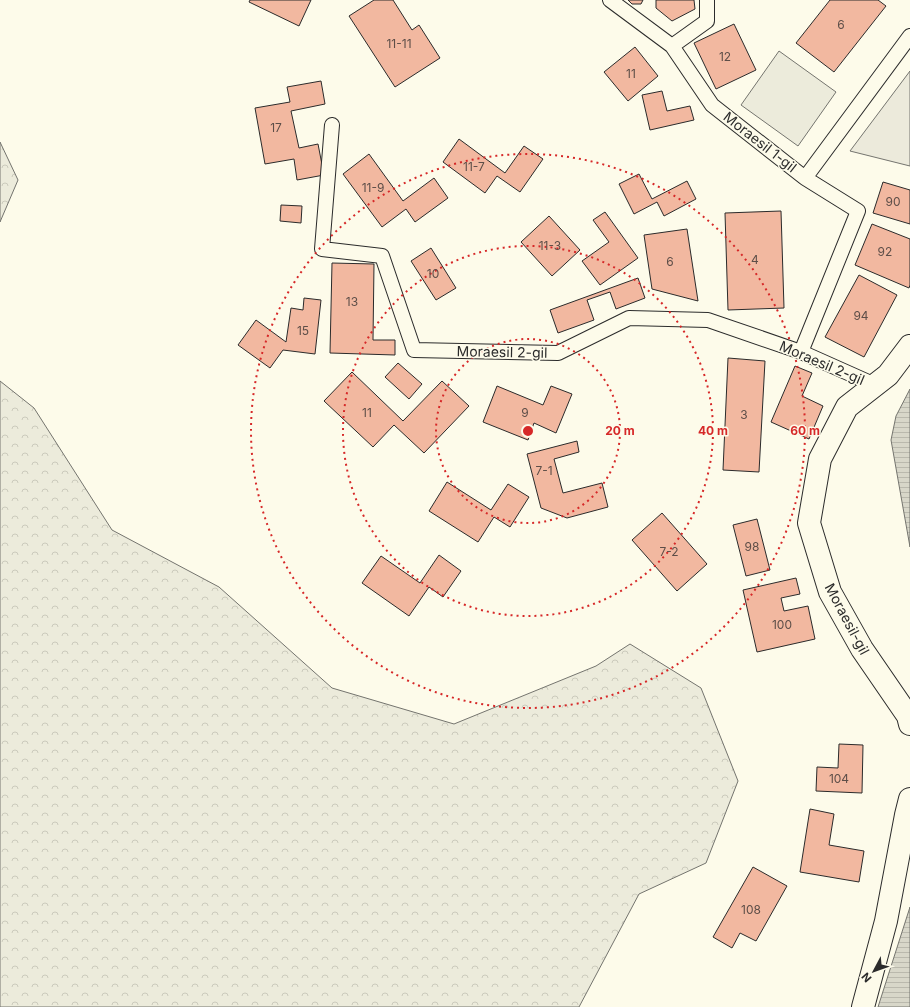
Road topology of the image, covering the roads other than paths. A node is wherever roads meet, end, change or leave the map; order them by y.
1 (610, 0) edge
2 (707, 0) edge
3 (910, 36) edge
4 (672, 46) junction
5 (332, 125) dead end
6 (805, 178) junction
7 (910, 346) edge
8 (801, 352) junction
9 (875, 385) junction
10 (910, 724) edge
11 (910, 800) edge
12 (863, 1007) edge

1 - 4 lane, Moraesil 1-gil
2 - 4 lane
3 - 6 lane, Moraesil 1-gil
4 - 6 lane, Moraesil 1-gil
5 - 8 lane, Moraesil 2-gil
6 - 8 lane
7 - 9 street, Moraesil-gil
8 - 9 lane, Moraesil 2-gil
9 - 10 street, Moraesil-gil
11 - 12 street

